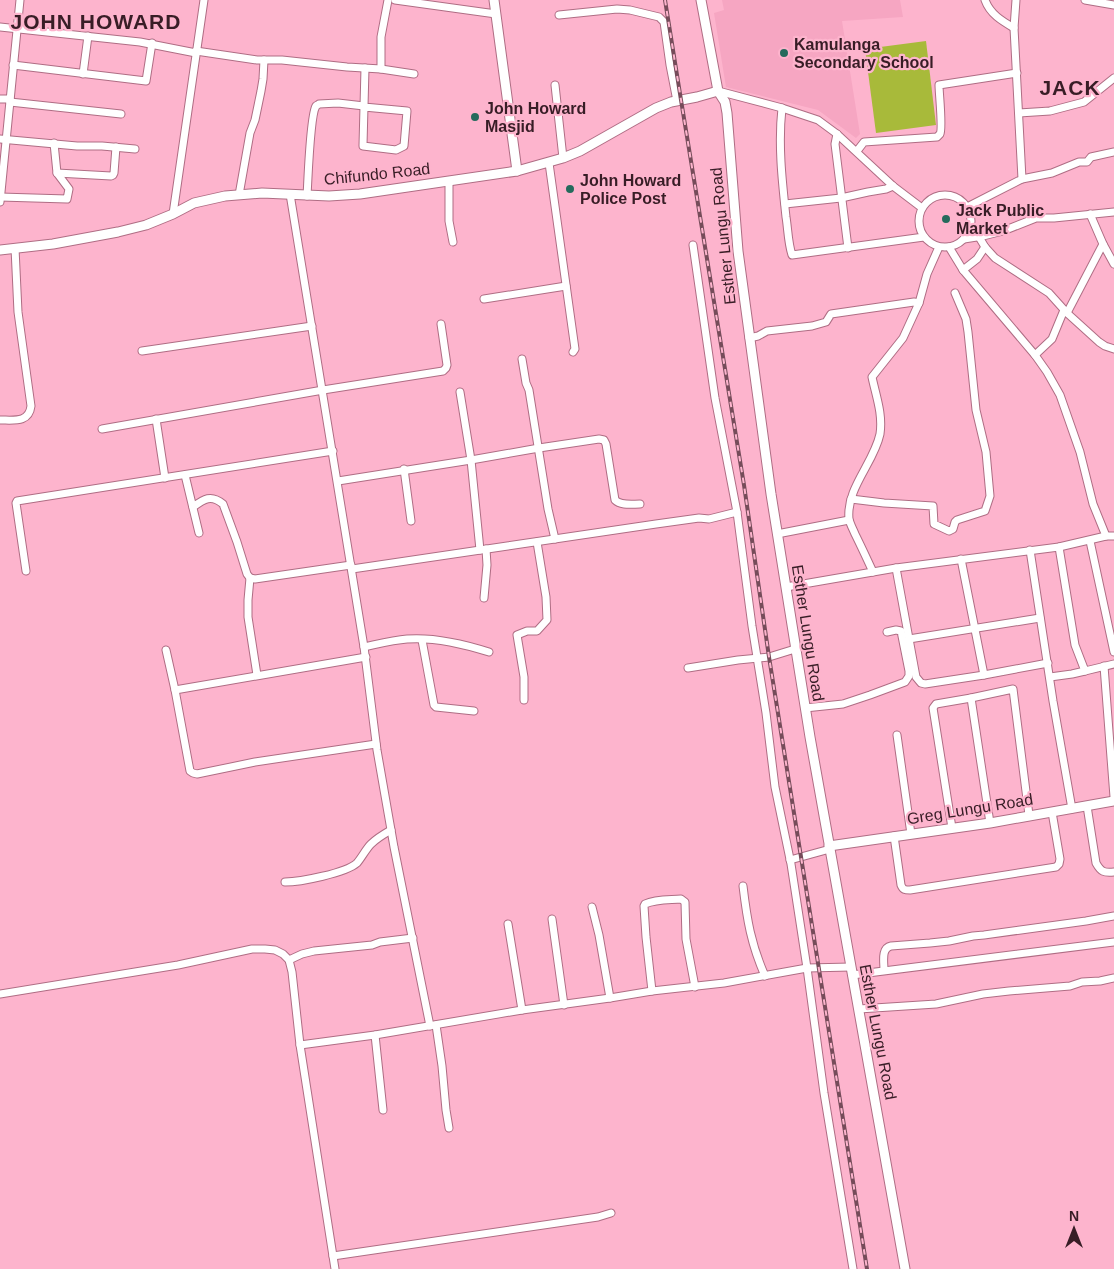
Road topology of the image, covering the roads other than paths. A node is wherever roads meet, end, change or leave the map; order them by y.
1 (20, 0) edge
2 (204, 0) edge
3 (388, 0) edge
4 (395, 0) edge
5 (494, 0) edge
6 (701, 0) edge
7 (984, 0) edge
8 (989, 0) edge
9 (1016, 0) edge
10 (1085, 0) edge
11 (422, 2) edge
12 (1114, 5) edge
13 (991, 11) junction
14 (496, 14) junction
15 (559, 14) dead end
16 (0, 27) edge
17 (1014, 28) junction
18 (17, 29) junction
19 (88, 36) junction
20 (152, 43) junction
21 (196, 52) junction
22 (264, 60) junction
23 (13, 65) junction
24 (365, 68) junction
25 (381, 69) junction
26 (1017, 73) junction
27 (83, 74) junction
28 (414, 74) dead end
29 (1114, 78) edge
30 (555, 85) dead end
31 (718, 91) junction
32 (0, 99) edge
33 (10, 100) junction
34 (677, 100) junction
35 (364, 107) junction
36 (782, 108) junction
37 (1019, 113) junction
38 (121, 114) dead end
39 (837, 134) junction
40 (3, 139) edge
41 (54, 143) junction
42 (116, 147) junction
43 (135, 149) dead end
44 (857, 151) junction
45 (1114, 152) edge
46 (564, 158) junction
47 (549, 163) junction
48 (517, 171) junction
49 (58, 173) junction
50 (1, 175) edge
51 (1022, 179) junction
52 (449, 181) junction
53 (893, 186) junction
54 (290, 194) junction
55 (239, 195) junction
56 (308, 196) junction
57 (0, 197) edge
58 (841, 198) junction
59 (0, 202) edge
60 (785, 204) junction
61 (967, 206) junction
62 (922, 208) junction
63 (1114, 212) edge
64 (174, 214) junction
65 (1090, 214) junction
66 (924, 237) junction
67 (979, 237) junction
68 (964, 239) junction
69 (453, 242) dead end
70 (1103, 244) junction
71 (693, 245) dead end
72 (940, 247) junction
73 (949, 247) junction
74 (985, 247) junction
75 (16, 248) junction
76 (848, 248) junction
77 (0, 250) edge
78 (1114, 264) edge
79 (963, 270) junction
80 (566, 286) junction
81 (955, 293) dead end
82 (484, 299) dead end
83 (919, 303) junction
84 (1066, 311) junction
85 (441, 324) dead end
86 (312, 326) junction
87 (749, 338) junction
88 (1114, 350) edge
89 (142, 351) dead end
90 (573, 352) dead end
91 (1035, 355) junction
92 (522, 359) dead end
93 (323, 390) junction
94 (460, 392) dead end
95 (0, 420) edge
96 (156, 420) junction
97 (102, 429) dead end
98 (539, 448) junction
99 (333, 451) junction
100 (471, 460) junction
101 (404, 469) junction
102 (184, 475) junction
103 (165, 478) junction
104 (338, 481) junction
105 (851, 499) junction
106 (640, 504) dead end
107 (192, 507) junction
108 (737, 512) junction
109 (849, 520) junction
110 (412, 521) dead end
111 (199, 533) dead end
112 (778, 534) junction
113 (1110, 536) edge
114 (555, 539) junction
115 (1090, 541) junction
116 (537, 542) junction
117 (1058, 547) junction
118 (483, 550) junction
119 (1030, 550) junction
120 (961, 559) junction
121 (352, 567) junction
122 (896, 568) junction
123 (26, 571) dead end
124 (873, 572) junction
125 (250, 578) junction
126 (786, 587) junction
127 (484, 598) dead end
128 (1040, 618) junction
129 (975, 629) junction
130 (887, 632) dead end
131 (909, 639) junction
132 (422, 640) junction
133 (364, 648) junction
134 (795, 649) junction
135 (166, 650) dead end
136 (489, 652) dead end
137 (1114, 652) edge
138 (366, 657) junction
139 (757, 658) junction
140 (1048, 663) junction
141 (1114, 664) edge
142 (1104, 666) junction
143 (688, 668) dead end
144 (1085, 671) junction
145 (257, 675) junction
146 (984, 675) junction
147 (1050, 677) junction
148 (176, 690) junction
149 (971, 698) junction
150 (524, 700) dead end
151 (805, 708) junction
152 (474, 711) dead end
153 (1111, 720) edge
154 (897, 735) dead end
155 (376, 744) junction
156 (1114, 796) edge
157 (1114, 801) edge
158 (1087, 806) junction
159 (1072, 809) junction
160 (1052, 812) junction
161 (1029, 815) junction
162 (990, 822) junction
163 (952, 828) junction
164 (391, 830) junction
165 (911, 834) junction
166 (894, 836) junction
167 (830, 847) junction
168 (790, 860) junction
169 (1114, 872) edge
170 (285, 882) dead end
171 (743, 886) dead end
172 (592, 907) dead end
173 (1114, 916) edge
174 (552, 919) dead end
175 (508, 924) dead end
176 (413, 938) junction
177 (1114, 942) edge
178 (289, 960) junction
179 (807, 968) junction
180 (884, 970) junction
181 (851, 971) junction
182 (765, 976) junction
183 (1114, 978) edge
184 (695, 987) junction
185 (652, 992) junction
186 (0, 994) edge
187 (610, 998) junction
188 (564, 1005) junction
189 (522, 1010) junction
190 (859, 1010) junction
191 (433, 1026) junction
192 (375, 1035) junction
193 (300, 1045) junction
194 (383, 1110) dead end
195 (449, 1128) dead end
196 (611, 1214) dead end
197 (333, 1256) junction
198 (335, 1269) edge
199 (853, 1269) edge
200 (906, 1269) edge

1 - 18 street
2 - 21 street
3 - 25 street
4 - 11 street
5 - 14 street
6 - 31 street, Esther Lungu Road
7 - 13 street
8 - 13 street
9 - 17 street
10 - 12 street
11 - 14 street
13 - 17 street
14 - 48 street
15 - 34 street
16 - 18 street
17 - 26 street
18 - 19 street
18 - 23 street
19 - 20 street
19 - 27 street
20 - 21 street
20 - 27 street
21 - 22 street
21 - 64 street
22 - 24 street
22 - 55 street
23 - 27 street
23 - 33 street
24 - 25 street
24 - 35 street
25 - 28 street
26 - 37 street
26 - 44 street
29 - 37 street
30 - 46 street
31 - 34 street, Chifundo Road
31 - 36 street
31 - 87 street, Esther Lungu Road
32 - 33 street
33 - 38 street
33 - 40 street
34 - 46 street, Chifundo Road
35 - 35 street
35 - 56 street
36 - 39 street
36 - 60 street
37 - 51 street
39 - 44 street
39 - 58 street
40 - 41 street
40 - 50 street
41 - 42 street
41 - 49 street
42 - 43 street
42 - 49 street
44 - 53 street
45 - 51 street
46 - 47 street, Chifundo Road
47 - 48 street, Chifundo Road
47 - 80 street
48 - 52 street, Chifundo Road
49 - 57 street
50 - 57 street
51 - 61 street
52 - 56 street, Chifundo Road
52 - 69 street
53 - 58 street
53 - 62 street
54 - 55 street, Chifundo Road
54 - 56 street, Chifundo Road
54 - 86 street
55 - 64 street, Chifundo Road
57 - 59 street
58 - 60 street
58 - 76 street
60 - 76 street
61 - 62 street
61 - 68 street
62 - 66 street
63 - 65 street
64 - 75 street, Chifundo Road
65 - 67 street
65 - 70 street
66 - 72 street
66 - 76 street
67 - 68 street
67 - 74 street
68 - 73 street
70 - 78 street
70 - 84 street
71 - 108 street
72 - 73 street
72 - 83 street
73 - 79 street
74 - 79 street
74 - 84 street
75 - 77 street, Chifundo Road
75 - 95 street
79 - 91 street
80 - 82 street
80 - 90 street
81 - 105 street
83 - 87 street
83 - 105 street
84 - 88 street
84 - 91 street
85 - 93 street
86 - 89 street
86 - 93 street
87 - 112 street, Esther Lungu Road
91 - 113 street
92 - 98 street
93 - 96 street
93 - 99 street
94 - 100 street
96 - 97 street
96 - 103 street
98 - 100 street
98 - 106 street
98 - 114 street
99 - 102 street
99 - 104 street
100 - 101 street
100 - 118 street
101 - 104 street
101 - 110 street
102 - 103 street
102 - 107 street
103 - 123 street
104 - 121 street
105 - 109 street
107 - 111 street
107 - 125 street
108 - 114 street
108 - 139 street
109 - 112 street
109 - 124 street
112 - 126 street, Esther Lungu Road
113 - 115 street
114 - 116 street
115 - 117 street
115 - 137 street
116 - 118 street
116 - 150 street
117 - 119 street
117 - 144 street
118 - 121 street
118 - 127 street
119 - 120 street
119 - 128 street
120 - 122 street
120 - 129 street
121 - 125 street
121 - 133 street
122 - 124 street
122 - 131 street
124 - 126 street
125 - 145 street
126 - 134 street, Esther Lungu Road
128 - 129 street
128 - 140 street
129 - 131 street
129 - 146 street
130 - 151 street
131 - 146 street
132 - 133 street
132 - 136 street
132 - 152 street
133 - 138 street
134 - 139 street
134 - 151 street, Esther Lungu Road
135 - 148 street
138 - 145 street
138 - 155 street
139 - 143 street
139 - 168 street
140 - 146 street
140 - 147 street
141 - 142 street
142 - 144 street
142 - 153 street
144 - 147 street
145 - 148 street
147 - 159 street
148 - 155 street
149 - 161 street
149 - 162 street
149 - 163 street
151 - 167 street, Esther Lungu Road
153 - 156 street
154 - 165 street
155 - 164 street
157 - 158 street, Greg Lungu Road
158 - 159 street, Greg Lungu Road
158 - 169 street
159 - 160 street, Greg Lungu Road
160 - 161 street, Greg Lungu Road
160 - 166 street
161 - 162 street, Greg Lungu Road
162 - 163 street, Greg Lungu Road
163 - 165 street, Greg Lungu Road
164 - 170 street
164 - 176 street
165 - 166 street, Greg Lungu Road
166 - 167 street, Greg Lungu Road
167 - 168 street
167 - 181 street, Esther Lungu Road
168 - 179 street
171 - 182 street
172 - 187 street
173 - 180 street
174 - 188 street
175 - 189 street
176 - 178 street
176 - 191 street
177 - 180 street
178 - 186 street
178 - 193 street
179 - 181 street
179 - 182 street
179 - 199 street
180 - 181 street
181 - 190 street, Esther Lungu Road
182 - 184 street
183 - 190 street
184 - 185 street
184 - 185 street
185 - 187 street
187 - 188 street
188 - 189 street
189 - 191 street
190 - 200 street, Esther Lungu Road
191 - 192 street
191 - 195 street
192 - 193 street
192 - 194 street
193 - 197 street
196 - 197 street
197 - 198 street

